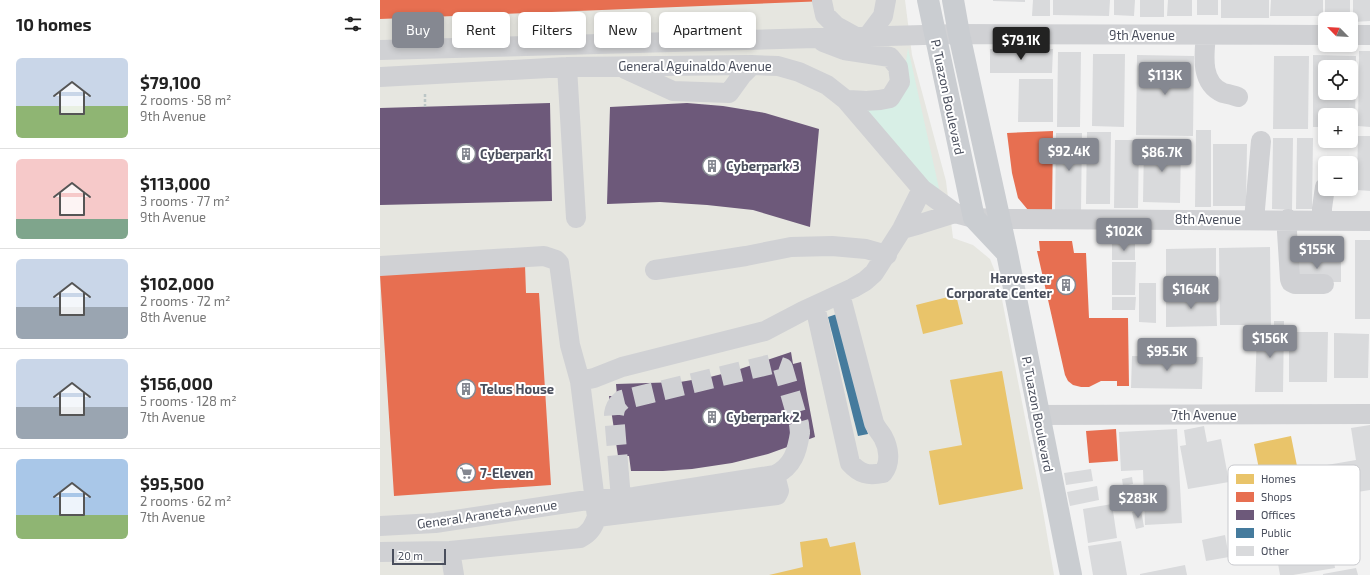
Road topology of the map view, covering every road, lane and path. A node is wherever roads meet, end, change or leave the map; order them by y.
1 (886, 0) edge
2 (928, 0) edge
3 (953, 0) edge
4 (822, 1) dead end
5 (934, 34) junction
6 (959, 34) junction
7 (1206, 35) junction
8 (1318, 35) edge
9 (1358, 35) edge
10 (1370, 35) edge
11 (862, 36) junction
12 (810, 38) junction
13 (380, 50) edge
14 (752, 64) junction
15 (620, 66) junction
16 (567, 67) junction
17 (380, 77) edge
18 (1238, 97) dead end
19 (846, 100) junction
20 (1261, 141) dead end
21 (922, 189) junction
22 (1324, 196) edge
23 (964, 215) junction
24 (576, 218) dead end
25 (999, 219) junction
26 (1254, 220) junction
27 (1288, 220) junction
28 (1322, 221) junction
29 (1370, 221) edge
30 (902, 229) junction
31 (1007, 253) junction
32 (887, 254) junction
33 (380, 266) edge
34 (655, 270) dead end
35 (1324, 284) dead end
36 (840, 294) junction
37 (815, 306) junction
38 (580, 381) junction
39 (1370, 414) edge
40 (1038, 415) junction
41 (800, 433) tunnel mouth
42 (619, 475) tunnel mouth
43 (621, 506) junction
44 (595, 508) junction
45 (380, 526) edge
46 (450, 551) junction
47 (380, 552) edge
48 (454, 575) edge
49 (1071, 575) edge

1 - 11 street
2 - 5 main road, P. Tuazon Boulevard
3 - 6 main road, P. Tuazon Boulevard
4 - 11 street
5 - 6 street, General Aguinaldo Avenue
5 - 11 street, General Aguinaldo Avenue
5 - 23 main road, P. Tuazon Boulevard
6 - 7 street, 9th Avenue
6 - 25 main road, P. Tuazon Boulevard
7 - 8 street, 9th Avenue
7 - 18 street
9 - 10 street
11 - 12 street, General Aguinaldo Avenue
12 - 13 street, General Aguinaldo Avenue
12 - 19 street
14 - 15 street, General Aguinaldo Avenue
14 - 15 street
14 - 19 street, General Aguinaldo Avenue
15 - 16 street, General Aguinaldo Avenue
16 - 17 street, General Aguinaldo Avenue
16 - 24 street
19 - 21 street, General Aguinaldo Avenue
20 - 26 street
21 - 23 street, General Aguinaldo Avenue
21 - 30 street
22 - 28 street
23 - 25 street
23 - 30 street
23 - 31 main road
25 - 26 street, 8th Avenue
25 - 31 main road, P. Tuazon Boulevard
26 - 27 street, 8th Avenue
27 - 28 street, 8th Avenue
27 - 35 street
28 - 29 street, 8th Avenue
30 - 32 street
31 - 40 main road, P. Tuazon Boulevard
32 - 34 street
32 - 36 street
33 - 38 street
36 - 37 street
36 - 37 street
37 - 38 street
38 - 44 street
39 - 40 street, 7th Avenue
40 - 49 main road, P. Tuazon Boulevard
41 - 43 street, General Araneta Avenue
42 - 43 street
43 - 44 street, General Araneta Avenue
44 - 45 street, General Araneta Avenue
44 - 46 street
46 - 47 street
46 - 48 street

